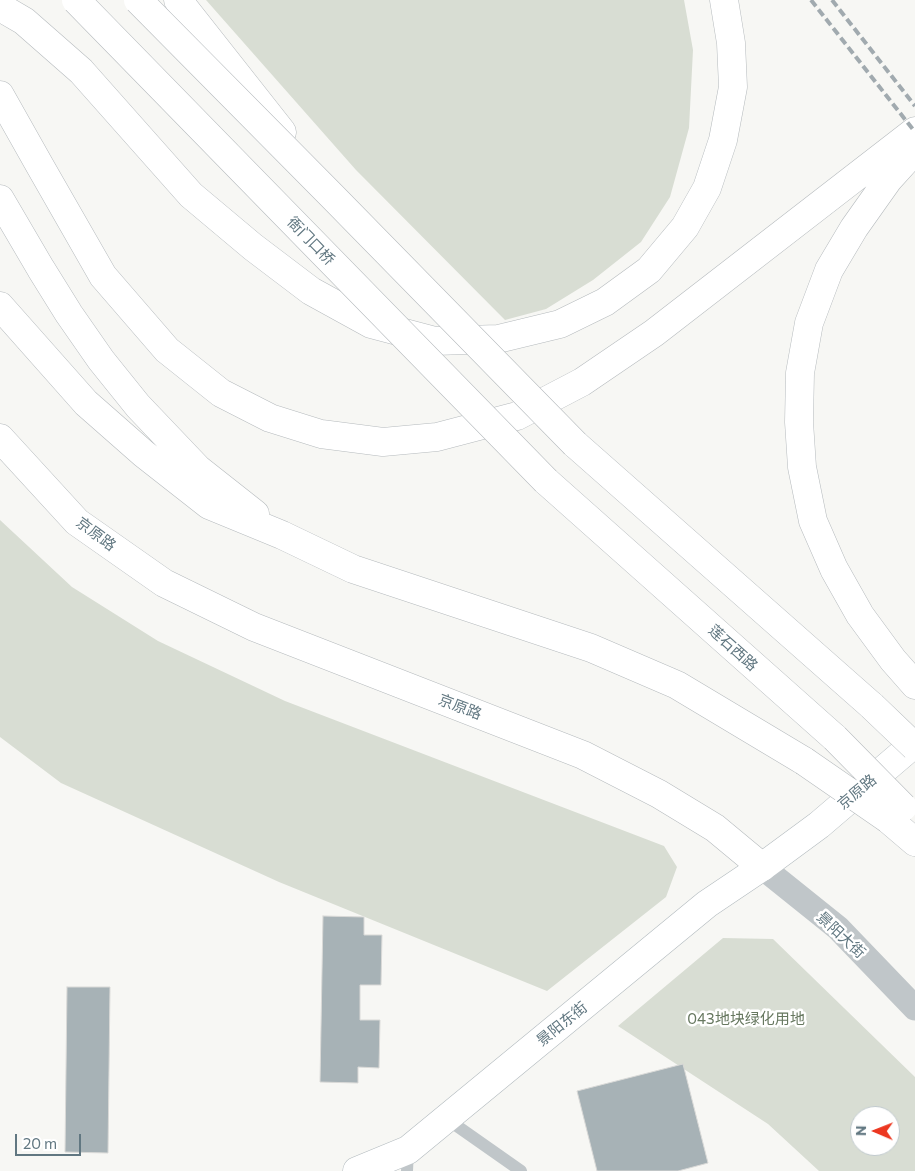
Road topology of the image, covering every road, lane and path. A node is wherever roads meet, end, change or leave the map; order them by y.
1 (76, 0) edge
2 (138, 0) edge
3 (178, 0) edge
4 (724, 0) edge
5 (0, 7) edge
6 (0, 95) edge
7 (915, 131) edge
8 (915, 150) edge
9 (332, 196) junction
10 (0, 199) edge
11 (0, 306) edge
12 (0, 438) edge
13 (546, 481) joint
14 (282, 535) junction
15 (915, 685) edge
16 (915, 742) edge
17 (915, 747) edge
18 (902, 815) edge
19 (915, 842) edge
20 (762, 867) junction
21 (915, 1008) edge
22 (447, 1119) junction
23 (407, 1161) edge
24 (357, 1171) edge
25 (521, 1171) edge

1 - 13 main road, 衙门口桥, bridge
2 - 9 main road, bridge
3 - 9 main road, bridge
4 - 5 main road
6 - 7 main road
8 - 15 main road
9 - 17 main road, bridge
10 - 14 main road
11 - 14 main road
12 - 20 main road, 京原路
13 - 18 main road, 莲石西路, bridge
14 - 18 main road, bridge
16 - 20 main road, 京原路
18 - 19 main road
20 - 21 street, 景阳大街
20 - 22 main road, 景阳东街
22 - 23 main road, 景阳东街
22 - 25 lane
23 - 24 main road, 景阳东街

